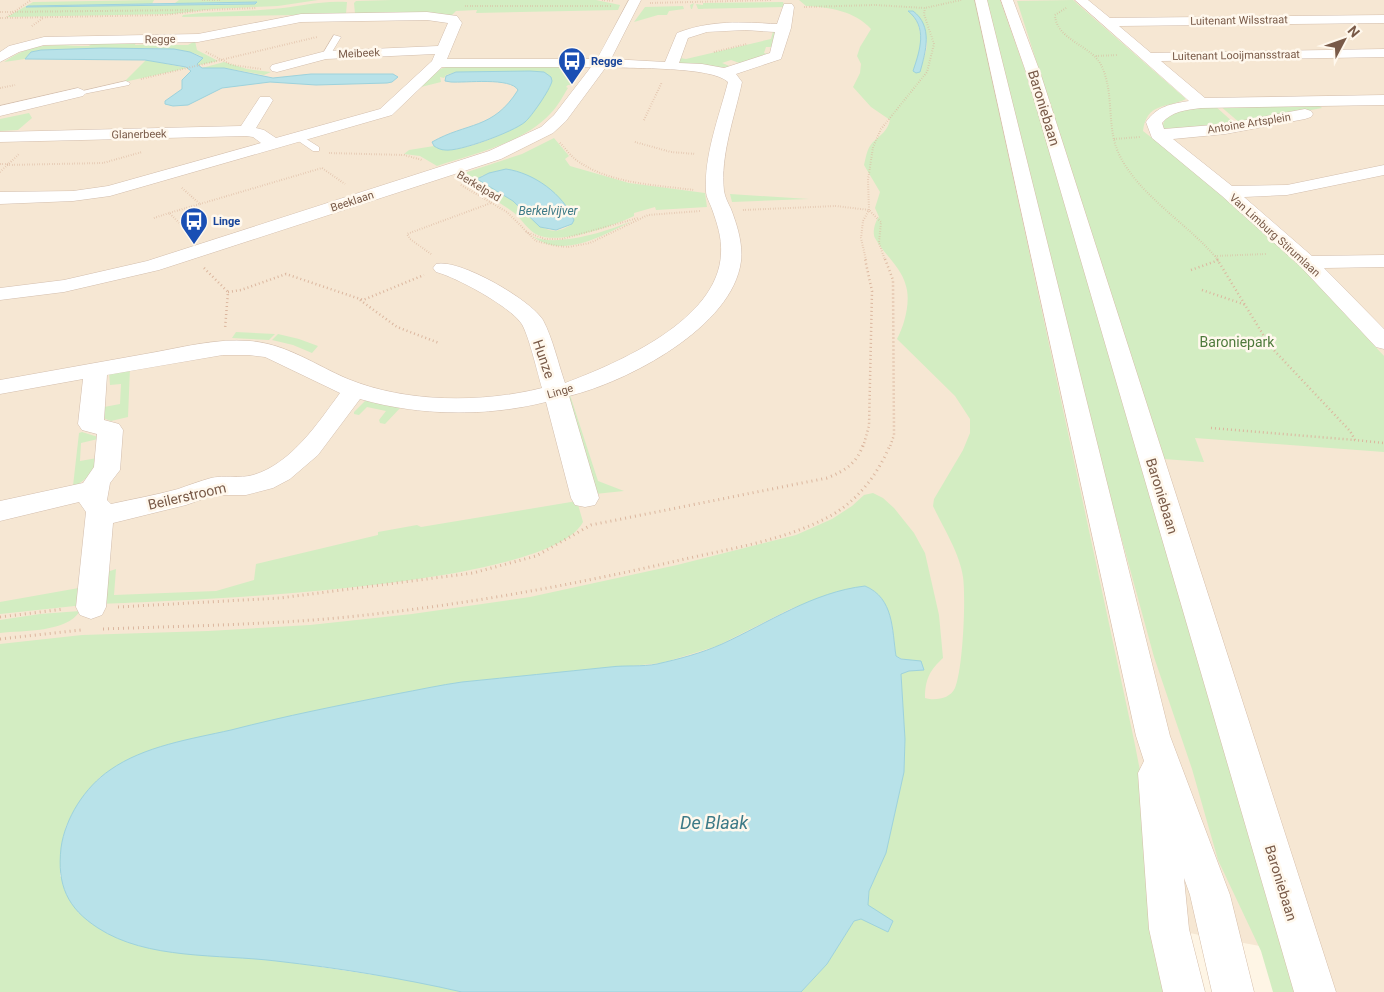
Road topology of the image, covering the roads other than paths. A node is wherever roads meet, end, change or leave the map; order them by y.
1 (981, 0) edge
2 (1007, 0) edge
3 (1082, 0) edge
4 (634, 1) edge
5 (783, 4) edge
6 (1346, 5) dead end
7 (1370, 18) junction
8 (1384, 19) edge
9 (1108, 22) junction
10 (1384, 26) edge
11 (784, 28) junction
12 (336, 37) dead end
13 (8, 38) dead end
14 (26, 44) junction
15 (1384, 52) edge
16 (326, 55) junction
17 (440, 56) junction
18 (1147, 57) junction
19 (0, 58) edge
20 (671, 62) junction
21 (602, 63) junction
22 (277, 68) road end
23 (724, 73) junction
24 (126, 82) road end
25 (78, 94) junction
26 (266, 100) dead end
27 (1318, 101) junction
28 (1383, 101) edge
29 (1201, 103) junction
30 (0, 111) edge
31 (246, 131) junction
32 (1158, 135) junction
33 (32, 136) junction
34 (0, 137) edge
35 (300, 138) junction
36 (275, 145) junction
37 (318, 151) road end
38 (1384, 170) edge
39 (1228, 192) junction
40 (0, 198) edge
41 (1302, 258) junction
42 (1384, 261) edge
43 (443, 268) road end
44 (0, 294) edge
45 (1384, 342) edge
46 (96, 370) junction
47 (0, 387) edge
48 (355, 390) junction
49 (556, 393) junction
50 (585, 498) dead end
51 (97, 503) junction
52 (0, 511) edge
53 (91, 607) road end
54 (1153, 736) junction
55 (1184, 992) edge
56 (1233, 992) edge
57 (1315, 992) edge

1 - 54 street
2 - 57 street, Baroniebaan
3 - 9 street
4 - 21 street, Beeklaan
5 - 11 street
6 - 7 street
7 - 8 street, Luitenant Wilsstraat
7 - 9 street, Luitenant Wilsstraat
7 - 10 street
9 - 18 street
11 - 20 street
11 - 23 street
12 - 16 lane
13 - 14 street
14 - 17 street, Regge
14 - 19 street, Regge
15 - 18 street, Luitenant Looijmansstraat
16 - 17 street, Meibeek
16 - 22 street, Meibeek
17 - 21 street
17 - 35 street, Regge
18 - 29 street
20 - 21 street
20 - 23 street
21 - 44 street, Beeklaan
23 - 49 street, Linge
24 - 25 lane
25 - 30 street
25 - 33 street
26 - 31 street
27 - 28 street, Antoine Artsplein
27 - 29 street, Antoine Artsplein
27 - 32 street, Antoine Artsplein
29 - 32 street, Antoine Artsplein
31 - 33 street, Glanerbeek
31 - 36 street, Glanerbeek
32 - 39 street, Van Limburg Stirumlaan
33 - 34 street, Glanerbeek
35 - 36 street, Regge
35 - 37 lane
36 - 40 street, Regge
38 - 39 street
39 - 41 street, Van Limburg Stirumlaan
41 - 42 street
41 - 45 street, Van Limburg Stirumlaan
43 - 49 street, Hunze
46 - 47 street, Linge
46 - 48 street, Linge
46 - 51 street
48 - 49 street, Linge
48 - 51 street, Beilerstroom
49 - 50 street, Hunze
51 - 52 street, Beilerstroom
51 - 53 street
54 - 55 street
54 - 56 street

